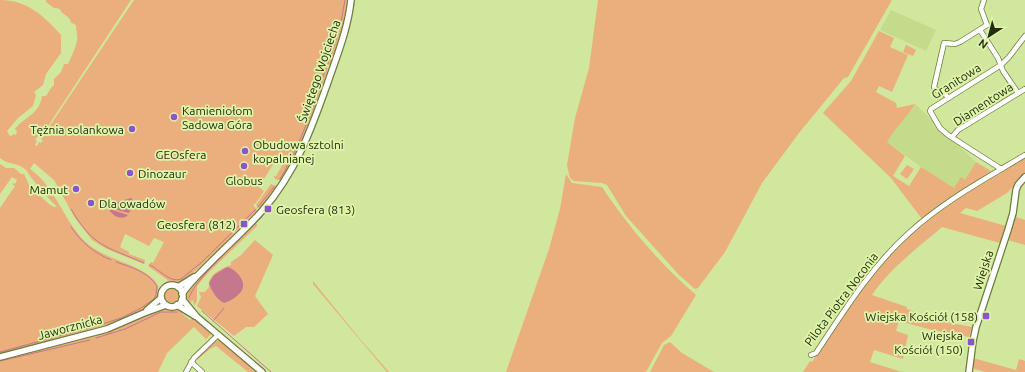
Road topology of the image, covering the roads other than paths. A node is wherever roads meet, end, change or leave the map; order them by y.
1 (351, 0) edge
2 (984, 0) edge
3 (980, 30) junction
4 (1025, 36) edge
5 (1001, 65) junction
6 (1025, 89) edge
7 (1018, 93) junction
8 (948, 98) junction
9 (952, 137) junction
10 (1025, 155) edge
11 (1002, 169) junction
12 (1025, 177) edge
13 (196, 276) junction
14 (178, 287) junction
15 (182, 296) junction
16 (162, 298) junction
17 (166, 305) junction
18 (177, 305) junction
19 (144, 313) junction
20 (197, 317) junction
21 (218, 335) junction
22 (812, 355) dead end
23 (0, 357) edge
24 (191, 362) junction
25 (186, 372) edge
26 (202, 372) edge
27 (262, 372) edge
28 (969, 372) edge

1 - 13 street, Świętego Wojciecha
2 - 3 street
3 - 5 street
3 - 8 street
4 - 5 street, Granitowa
5 - 7 street
5 - 8 street, Granitowa
6 - 7 street, Diamentowa
7 - 9 street, Diamentowa
8 - 9 street, Granitowa
9 - 11 street, Granitowa
10 - 11 street, Pilota Piotra Noconia
11 - 22 street, Pilota Piotra Noconia
12 - 28 street, Wiejska
13 - 14 street, Świętego Wojciecha
13 - 15 street, Świętego Wojciecha
14 - 15 street
14 - 16 street
15 - 18 street
15 - 20 street
16 - 17 street
16 - 19 street, Jaworznicka
17 - 18 street
17 - 19 street, Jaworznicka
18 - 20 street
19 - 23 street, Jaworznicka
20 - 21 street
21 - 24 street
21 - 27 street
24 - 25 street
24 - 26 street

